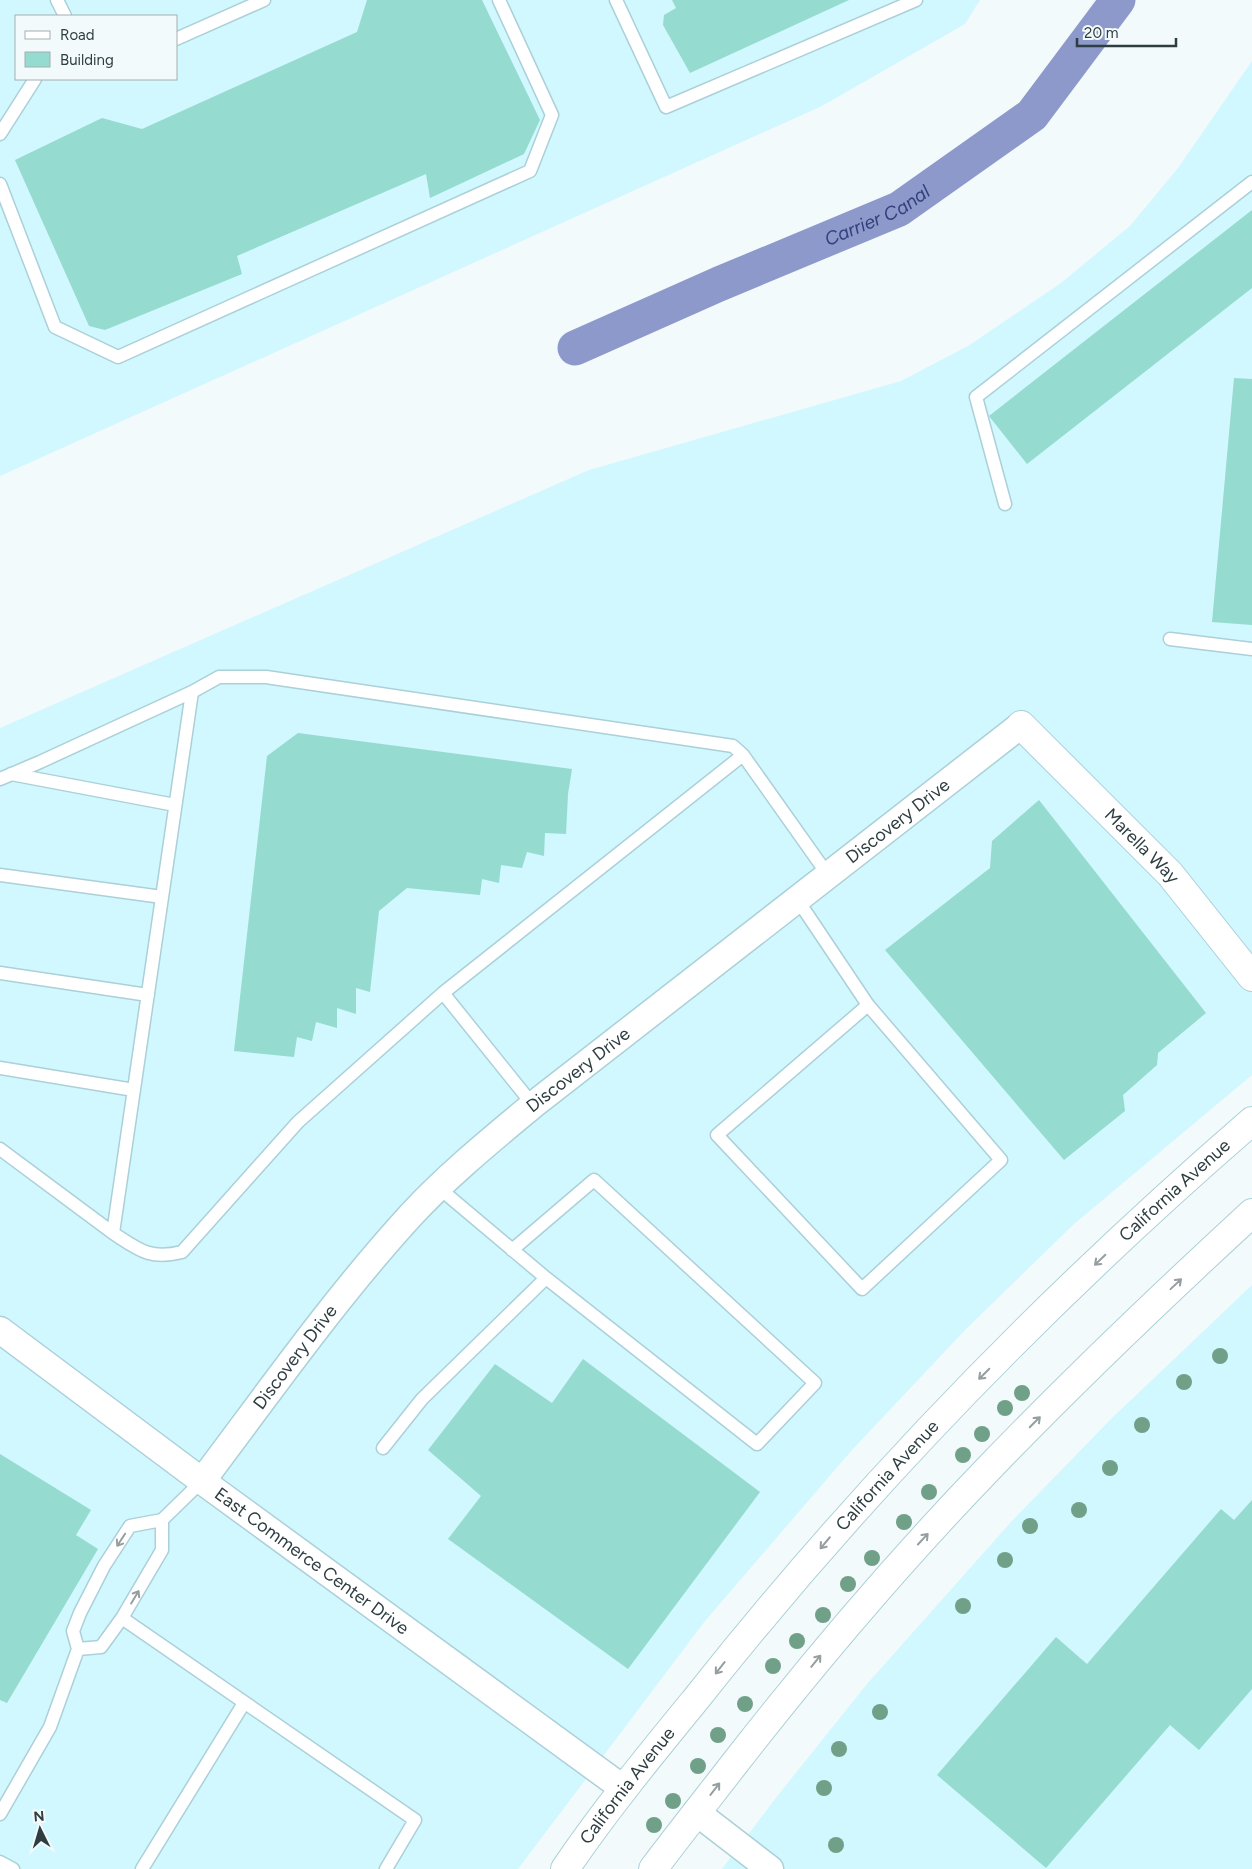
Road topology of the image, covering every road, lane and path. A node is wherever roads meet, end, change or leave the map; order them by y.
1 (57, 0) edge
2 (264, 0) edge
3 (499, 0) edge
4 (616, 0) edge
5 (916, 0) edge
6 (64, 15) edge
7 (178, 38) edge
8 (34, 80) edge
9 (0, 134) edge
10 (1252, 182) edge
11 (0, 184) edge
12 (1006, 504) dead end
13 (1170, 639) dead end
14 (1252, 649) edge
15 (192, 692) junction
16 (1021, 725) joint
17 (743, 755) junction
18 (6, 777) edge
19 (175, 805) junction
20 (0, 875) edge
21 (828, 875) junction
22 (162, 897) junction
23 (797, 899) junction
24 (0, 973) edge
25 (1252, 977) edge
26 (443, 993) junction
27 (148, 995) junction
28 (868, 1005) junction
29 (0, 1068) edge
30 (134, 1090) junction
31 (533, 1105) junction
32 (1252, 1121) edge
33 (0, 1150) edge
34 (439, 1188) junction
35 (1252, 1213) edge
36 (113, 1234) junction
37 (512, 1250) junction
38 (546, 1278) junction
39 (0, 1330) edge
40 (383, 1448) dead end
41 (202, 1481) junction
42 (162, 1520) junction
43 (122, 1618) junction
44 (78, 1649) junction
45 (244, 1703) junction
46 (624, 1790) junction
47 (696, 1812) junction
48 (0, 1814) edge
49 (0, 1862) edge
50 (657, 1868) edge
51 (13, 1869) edge
52 (142, 1869) edge
53 (386, 1869) edge
54 (565, 1869) edge
55 (770, 1869) edge

1 - 6 lane
2 - 7 lane
3 - 11 lane
4 - 5 lane
8 - 9 lane
10 - 12 lane
13 - 14 lane
15 - 17 lane
15 - 18 lane
15 - 19 lane
16 - 21 street, Discovery Drive
16 - 25 main road, Marella Way
17 - 21 lane
17 - 26 lane
18 - 19 lane
19 - 22 lane
20 - 22 lane
21 - 23 street, Discovery Drive
22 - 27 lane
23 - 28 lane
23 - 31 street, Discovery Drive
24 - 27 lane
26 - 31 lane
26 - 36 lane
27 - 30 lane
28 - 28 lane
29 - 30 lane
30 - 36 lane
31 - 34 street, Discovery Drive
32 -> 46 main road, California Avenue
33 - 36 lane
34 - 37 lane
34 - 41 street, Discovery Drive
47 -> 35 main road
37 - 38 lane
37 - 38 lane
38 - 40 lane
39 - 41 street, East Commerce Center Drive
41 - 42 lane
41 - 46 street, East Commerce Center Drive
43 -> 42 lane
42 -> 44 lane
43 - 44 lane
43 - 45 lane
44 - 48 lane
45 - 52 lane
45 - 53 lane
46 - 54 main road, California Avenue
47 - 50 main road
47 - 55 street
49 - 51 lane

